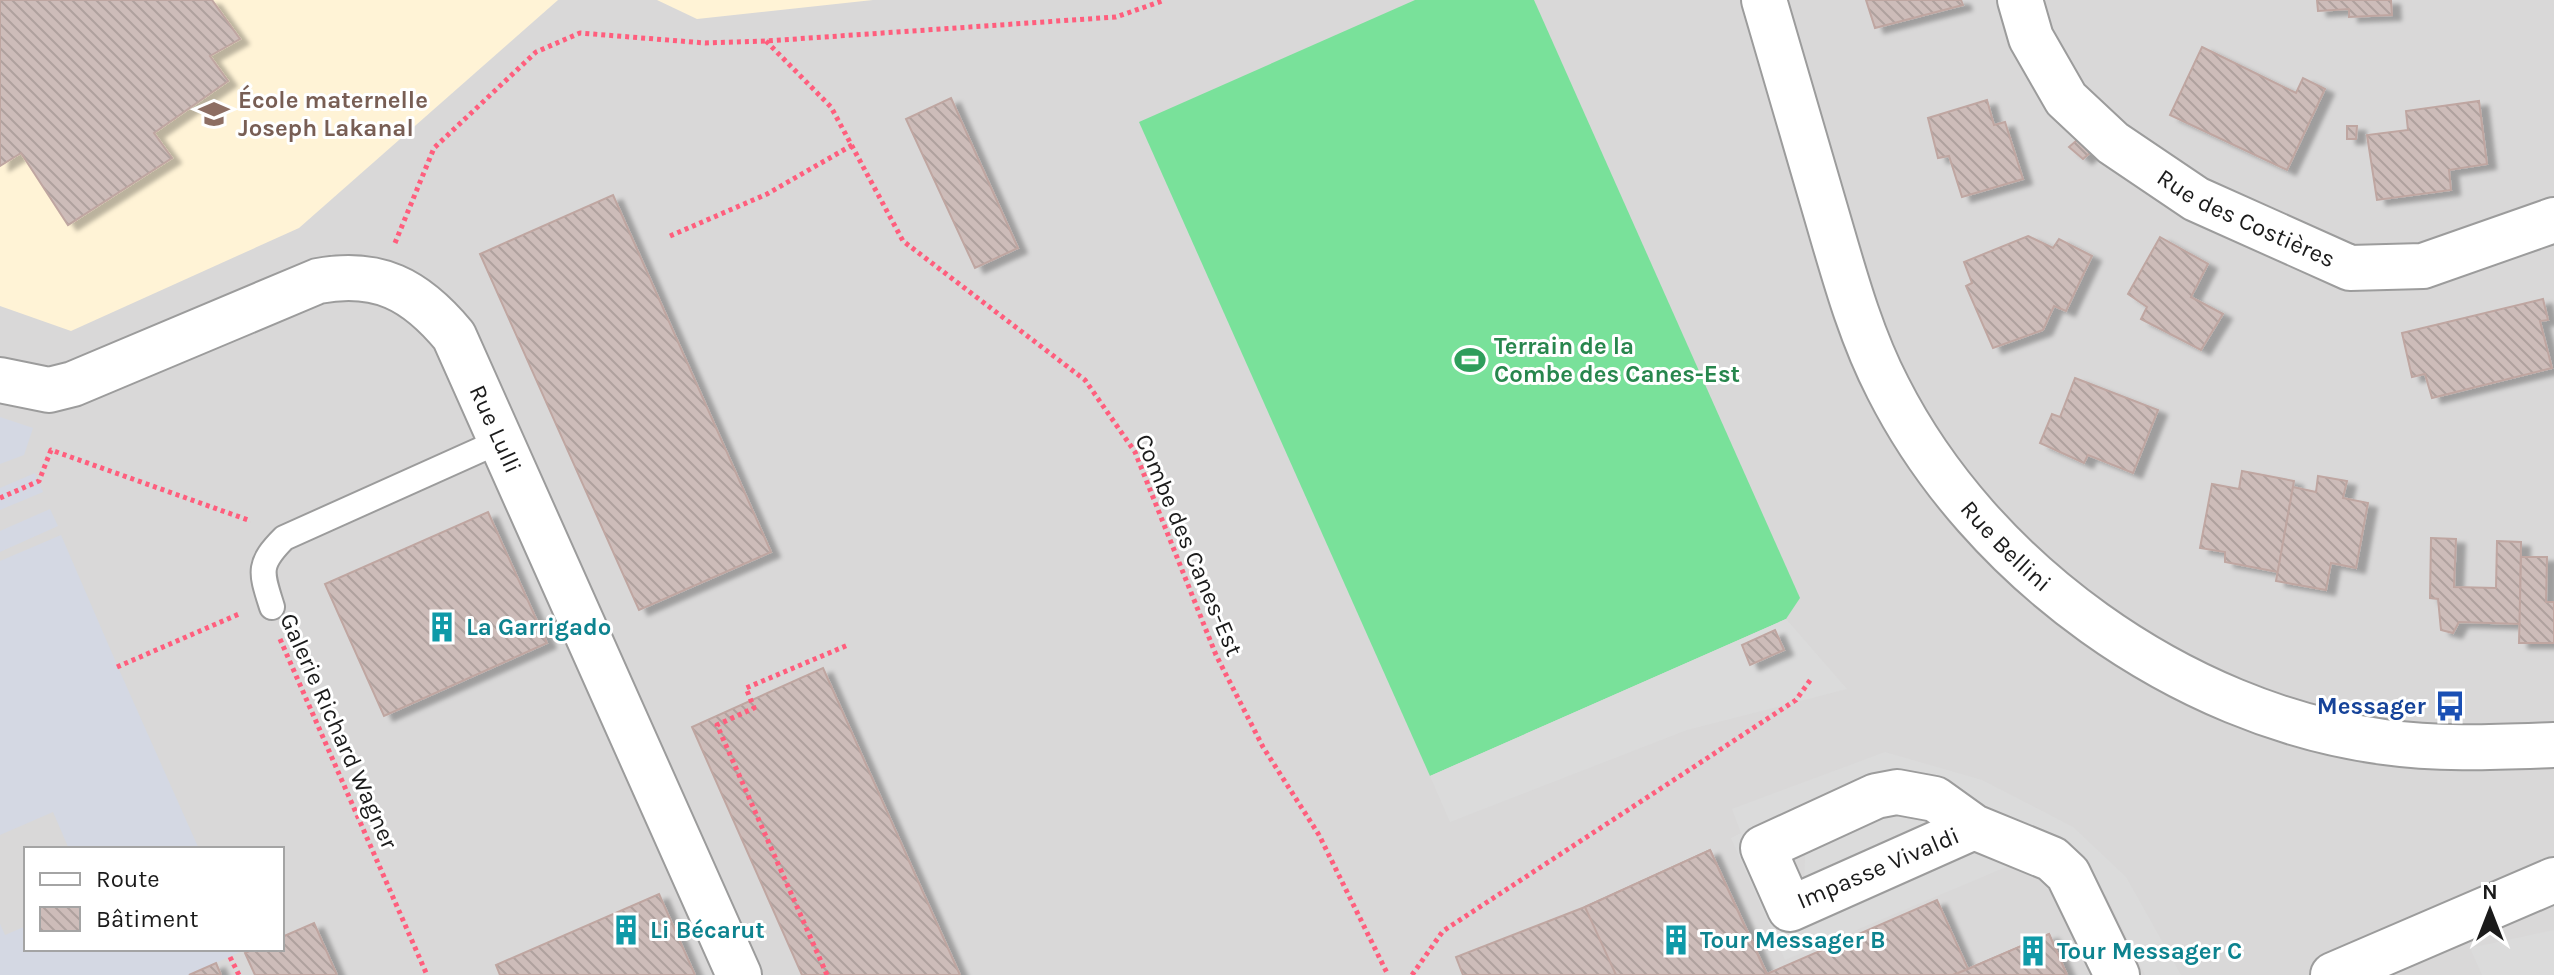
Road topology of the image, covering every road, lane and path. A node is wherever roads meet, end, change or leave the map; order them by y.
1 (1165, 0) edge
2 (1764, 0) edge
3 (2020, 0) edge
4 (766, 41) junction
5 (854, 144) junction
6 (2554, 220) edge
7 (670, 236) dead end
8 (392, 251) dead end
9 (0, 380) edge
10 (500, 441) junction
11 (0, 498) edge
12 (284, 538) junction
13 (265, 614) junction
14 (848, 645) dead end
15 (117, 667) dead end
16 (1811, 679) dead end
17 (2554, 745) edge
18 (1974, 827) dead end
19 (2554, 880) edge
20 (230, 957) dead end
21 (239, 975) edge
22 (427, 975) edge
23 (739, 975) edge
24 (827, 975) edge
25 (1388, 975) edge
26 (1412, 975) edge
27 (2117, 975) edge
28 (2333, 975) edge

1 - 4 path
2 - 17 street, Rue Bellini
3 - 6 street, Rue des Costières
4 - 5 path, Combe des Canes-Est
4 - 8 path
5 - 7 path
5 - 25 path, Combe des Canes-Est
9 - 10 street, Rue Lulli
10 - 12 lane
10 - 23 street, Rue Lulli
11 - 12 path
12 - 13 lane
13 - 15 path, Galerie Richard Wagner
13 - 22 path, Galerie Richard Wagner
14 - 24 path
16 - 26 path
18 - 27 street, Impasse Vivaldi
19 - 28 street
20 - 21 path

